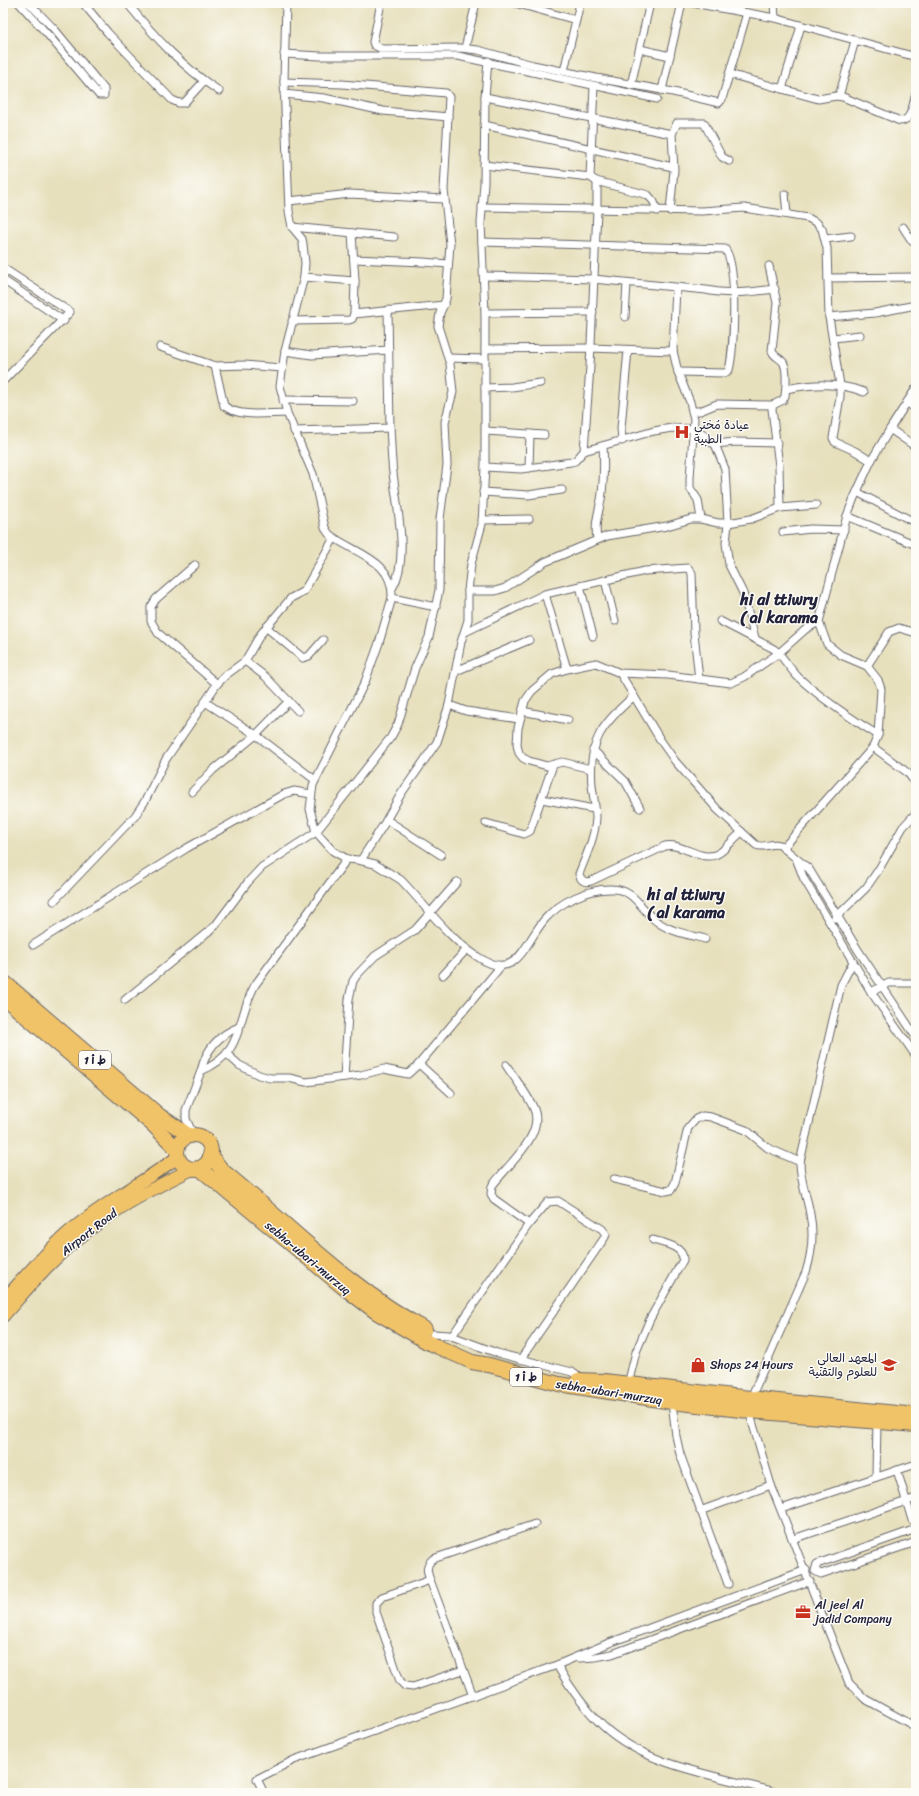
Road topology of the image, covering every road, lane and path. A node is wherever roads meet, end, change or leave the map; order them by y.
1 (19, 3) edge
2 (30, 3) edge
3 (83, 3) edge
4 (126, 3) edge
5 (286, 3) edge
6 (381, 3) edge
7 (476, 3) edge
8 (515, 3) edge
9 (580, 3) edge
10 (650, 3) edge
11 (682, 3) edge
12 (698, 3) edge
13 (774, 3) edge
14 (747, 13) junction
15 (775, 18) junction
16 (576, 20) junction
17 (801, 26) junction
18 (855, 41) junction
19 (465, 48) junction
20 (640, 49) junction
21 (284, 54) junction
22 (670, 56) junction
23 (916, 57) edge
24 (488, 61) junction
25 (564, 71) junction
26 (729, 74) junction
27 (204, 81) junction
28 (284, 82) junction
29 (631, 85) junction
30 (594, 86) junction
31 (782, 89) junction
32 (662, 90) junction
33 (219, 91) dead end
34 (284, 94) junction
35 (916, 94) edge
36 (840, 96) junction
37 (485, 97) junction
38 (657, 98) dead end
39 (448, 117) junction
40 (593, 118) junction
41 (484, 126) junction
42 (672, 134) junction
43 (590, 149) junction
44 (729, 160) dead end
45 (484, 165) junction
46 (673, 167) junction
47 (593, 179) junction
48 (786, 194) dead end
49 (444, 199) junction
50 (288, 201) junction
51 (482, 207) junction
52 (597, 210) junction
53 (657, 211) junction
54 (670, 211) junction
55 (787, 214) junction
56 (292, 227) junction
57 (903, 227) dead end
58 (352, 233) junction
59 (851, 236) dead end
60 (394, 237) dead end
61 (825, 239) junction
62 (482, 242) junction
63 (916, 244) edge
64 (595, 245) junction
65 (354, 259) junction
66 (448, 264) junction
67 (769, 266) dead end
68 (3, 268) edge
69 (485, 276) junction
70 (304, 277) junction
71 (916, 277) edge
72 (828, 278) junction
73 (593, 279) junction
74 (3, 280) edge
75 (355, 282) junction
76 (627, 283) junction
77 (676, 288) junction
78 (775, 289) junction
79 (734, 294) junction
80 (444, 305) junction
81 (916, 305) edge
82 (388, 310) junction
83 (593, 312) junction
84 (354, 314) junction
85 (486, 314) junction
86 (625, 317) dead end
87 (829, 317) junction
88 (292, 320) junction
89 (64, 321) junction
90 (860, 335) dead end
91 (832, 338) junction
92 (160, 347) dead end
93 (591, 348) junction
94 (485, 349) junction
95 (389, 350) junction
96 (628, 350) junction
97 (285, 351) junction
98 (673, 351) junction
99 (448, 358) junction
100 (485, 359) junction
101 (215, 366) junction
102 (282, 368) junction
103 (678, 372) junction
104 (3, 381) edge
105 (540, 383) dead end
106 (840, 385) junction
107 (485, 388) junction
108 (916, 388) edge
109 (786, 389) junction
110 (864, 392) dead end
111 (282, 400) junction
112 (352, 401) dead end
113 (907, 402) junction
114 (773, 405) junction
115 (916, 410) edge
116 (692, 412) junction
117 (287, 413) junction
118 (390, 428) junction
119 (694, 429) junction
120 (890, 429) junction
121 (294, 431) junction
122 (486, 431) junction
123 (530, 434) junction
124 (544, 435) dead end
125 (622, 440) junction
126 (776, 443) junction
127 (715, 444) junction
128 (603, 446) junction
129 (916, 447) edge
130 (584, 451) junction
131 (871, 461) junction
132 (485, 467) junction
133 (529, 468) junction
134 (562, 490) dead end
135 (483, 492) junction
136 (857, 492) junction
137 (816, 505) dead end
138 (780, 508) junction
139 (847, 516) junction
140 (529, 519) dead end
141 (701, 519) junction
142 (482, 520) junction
143 (916, 523) edge
144 (728, 524) junction
145 (844, 530) junction
146 (783, 532) dead end
147 (334, 538) junction
148 (597, 539) junction
149 (916, 546) edge
150 (195, 565) dead end
151 (605, 580) junction
152 (580, 586) junction
153 (393, 587) junction
154 (468, 591) junction
155 (545, 594) junction
156 (392, 598) junction
157 (436, 607) junction
158 (720, 620) dead end
159 (615, 622) dead end
160 (819, 622) junction
161 (266, 627) junction
162 (464, 632) junction
163 (916, 633) edge
164 (593, 636) dead end
165 (755, 638) junction
166 (323, 640) dead end
167 (529, 640) dead end
168 (779, 653) junction
169 (245, 661) junction
170 (867, 666) junction
171 (567, 669) junction
172 (456, 671) junction
173 (620, 674) junction
174 (699, 679) junction
175 (217, 684) junction
176 (634, 696) junction
177 (289, 701) junction
178 (204, 702) junction
179 (449, 705) junction
180 (298, 711) dead end
181 (522, 711) junction
182 (519, 720) junction
183 (568, 720) dead end
184 (256, 735) junction
185 (878, 735) junction
186 (873, 747) junction
187 (593, 750) junction
188 (553, 765) junction
189 (591, 770) junction
190 (916, 770) edge
191 (908, 773) junction
192 (315, 780) junction
193 (916, 784) edge
194 (192, 792) dead end
195 (311, 794) junction
196 (542, 799) junction
197 (640, 808) dead end
198 (594, 809) junction
199 (916, 813) edge
200 (387, 820) junction
201 (486, 823) dead end
202 (316, 832) junction
203 (742, 832) junction
204 (783, 848) junction
205 (441, 856) dead end
206 (347, 859) junction
207 (361, 860) junction
208 (797, 861) junction
209 (457, 882) dead end
210 (54, 901) dead end
211 (431, 913) junction
212 (837, 915) junction
213 (829, 922) junction
214 (705, 940) dead end
215 (33, 945) dead end
216 (467, 949) junction
217 (853, 962) junction
218 (501, 966) junction
219 (443, 975) dead end
220 (3, 981) edge
221 (916, 983) edge
222 (881, 986) junction
223 (871, 992) junction
224 (3, 997) edge
225 (125, 1000) dead end
226 (239, 1027) junction
227 (916, 1037) edge
228 (227, 1054) junction
229 (916, 1056) edge
230 (419, 1064) junction
231 (506, 1065) dead end
232 (201, 1071) junction
233 (344, 1077) junction
234 (451, 1093) dead end
235 (192, 1136) junction
236 (178, 1153) junction
237 (210, 1155) junction
238 (800, 1162) junction
239 (195, 1168) junction
240 (614, 1179) dead end
241 (529, 1224) junction
242 (653, 1240) dead end
243 (3, 1301) edge
244 (3, 1316) edge
245 (433, 1334) junction
246 (452, 1336) junction
247 (520, 1360) junction
248 (580, 1380) junction
249 (628, 1384) junction
250 (672, 1402) junction
251 (750, 1405) junction
252 (916, 1415) edge
253 (877, 1421) junction
254 (916, 1425) edge
255 (916, 1464) edge
256 (897, 1470) junction
257 (876, 1477) junction
258 (771, 1485) junction
259 (916, 1498) edge
260 (906, 1501) junction
261 (781, 1509) junction
262 (700, 1511) junction
263 (912, 1520) dead end
264 (534, 1524) dead end
265 (915, 1531) edge
266 (793, 1539) junction
267 (916, 1542) edge
268 (806, 1570) junction
269 (430, 1580) junction
270 (810, 1581) junction
271 (728, 1584) dead end
272 (694, 1612) junction
273 (697, 1622) junction
274 (637, 1633) junction
275 (641, 1643) junction
276 (578, 1658) junction
277 (557, 1665) junction
278 (463, 1670) junction
279 (473, 1696) junction
280 (916, 1727) edge
281 (264, 1793) edge
282 (778, 1793) edge

1 - 2 street
3 - 27 street
4 - 27 street
5 - 21 street
6 - 19 street
7 - 19 street
8 - 16 street
9 - 16 street
10 - 20 street
11 - 22 street
12 - 14 street
13 - 15 street
14 - 15 street
14 - 26 street
15 - 17 street
16 - 25 street
17 - 18 street
17 - 31 street
18 - 23 street
18 - 36 street
19 - 25 street
20 - 22 street
20 - 29 street
21 - 24 street
21 - 28 street
22 - 32 street
24 - 30 street
24 - 37 street
25 - 29 street
26 - 31 street
26 - 32 street
27 - 33 street
28 - 34 street
28 - 39 street
29 - 32 street
30 - 38 street
30 - 40 street
31 - 36 street
34 - 39 street
34 - 50 street
35 - 36 street
37 - 40 street
37 - 41 street
39 - 49 street
40 - 42 street
40 - 43 street
41 - 43 street
41 - 45 street
42 - 44 street
42 - 46 street
43 - 46 street
43 - 47 street
45 - 47 street
45 - 51 street
46 - 54 street
47 - 52 street
47 - 53 street
48 - 55 street
49 - 50 street
49 - 66 street
50 - 56 street
51 - 52 street
51 - 62 street
52 - 53 street
52 - 64 street
53 - 54 street
54 - 55 street
55 - 61 street
56 - 58 street
56 - 70 street
57 - 63 street
58 - 60 street
58 - 65 street
59 - 61 street
61 - 72 street
62 - 64 street
62 - 69 street
64 - 73 street
64 - 79 street
65 - 66 street
65 - 75 street
66 - 80 street
67 - 78 street
68 - 89 street
69 - 73 street
69 - 85 street
70 - 75 street
70 - 88 street
71 - 72 street
72 - 87 street
73 - 76 street
73 - 83 street
74 - 89 street
75 - 84 street
76 - 77 street
76 - 86 street
77 - 79 street
77 - 98 street
78 - 79 street
78 - 109 street
79 - 103 street
80 - 82 street
80 - 99 street
81 - 87 street
82 - 84 street
82 - 95 street
83 - 85 street
83 - 93 street
84 - 88 street
85 - 94 street
87 - 91 street
88 - 97 street
89 - 104 street
90 - 91 street
91 - 106 street
92 - 101 street
93 - 94 street
93 - 96 street
93 - 130 street
94 - 100 street
95 - 97 street
95 - 118 street
96 - 98 street
96 - 125 street
97 - 102 street
98 - 103 street
99 - 100 street
99 - 157 street
100 - 107 street
101 - 102 street
101 - 117 street
102 - 111 street
103 - 116 street
105 - 107 street
106 - 109 street
106 - 110 street
106 - 131 street
107 - 122 street
108 - 113 street
109 - 114 street
111 - 112 street
111 - 117 street
113 - 115 street
113 - 120 street
114 - 116 street
114 - 126 street
116 - 119 street
117 - 121 street
118 - 121 street
118 - 153 street
119 - 125 street
119 - 127 street
119 - 141 street
120 - 129 street
120 - 131 street
121 - 147 street
122 - 123 street
122 - 132 street
123 - 124 street
123 - 133 street
125 - 128 street
126 - 127 street
126 - 138 street
127 - 144 street
128 - 130 street
128 - 148 street
130 - 133 street
131 - 136 street
132 - 133 street
132 - 135 street
134 - 135 street
135 - 142 street
136 - 139 street
136 - 143 street
137 - 138 street
138 - 144 street
139 - 145 street
139 - 149 street
140 - 142 street
141 - 144 street
141 - 148 street
142 - 154 street
144 - 165 street
145 - 146 street
145 - 160 street
147 - 153 street
147 - 161 street
148 - 154 street
150 - 175 street
151 - 152 street
151 - 159 street
151 - 174 street
152 - 155 street
152 - 164 street
153 - 156 street
154 - 162 street
155 - 162 street
155 - 171 street
156 - 157 street
156 - 192 street
157 - 202 street
158 - 165 street
160 - 168 street
160 - 170 street
161 - 166 street
161 - 169 street
162 - 172 street
163 - 170 street
165 - 168 street
167 - 172 street
168 - 174 street
168 - 185 street
169 - 175 street
169 - 177 street
170 - 185 street
171 - 173 street
171 - 181 street
172 - 179 street
173 - 174 street
173 - 176 street
175 - 178 street
176 - 187 street
176 - 203 street
177 - 180 street
177 - 184 street
178 - 184 street
178 - 210 street
179 - 182 street
179 - 200 street
181 - 182 street
181 - 183 street
182 - 188 street
184 - 192 street
184 - 194 street
185 - 186 street
186 - 191 street
186 - 204 street
187 - 189 street
187 - 197 street
188 - 189 street
188 - 196 street
189 - 198 street
190 - 191 street
191 - 193 street
192 - 195 street
195 - 202 street
195 - 215 street
196 - 198 street
196 - 201 street
198 - 203 street
199 - 212 street
200 - 205 street
200 - 207 street
202 - 206 street
202 - 225 street
203 - 204 street
204 - 208 street
206 - 207 street
206 - 226 street
207 - 211 street
208 - 212 street
208 - 213 street
209 - 211 street
211 - 216 street
211 - 233 street
212 - 213 street
212 - 222 street
213 - 217 street
214 - 218 street
216 - 218 street
216 - 219 street
217 - 223 street
217 - 238 street
218 - 230 street
220 - 235 highway, ط أ 1
221 - 222 street
222 - 223 street
222 - 227 street
223 - 229 street
224 - 236 highway, ط أ 1
226 - 228 street
226 - 232 street
228 - 232 street
228 - 233 street
230 - 233 street
230 - 234 street
231 - 241 street
232 - 235 street
235 - 236 highway
235 - 237 highway
236 - 239 highway
236 - 243 main road, Airport Road
237 - 239 highway
237 - 245 highway, sebha-ubari-murzuq / ط أ 1
238 - 240 street
238 - 251 street
239 - 244 main road, Airport Road
239 - 250 highway, sebha-ubari-murzuq / ط أ 1
241 - 246 street
241 - 247 street
242 - 249 street
245 - 246 street
245 - 248 highway, sebha-ubari-murzuq / ط أ 1
246 - 247 street
247 - 248 street
248 - 249 highway, sebha-ubari-murzuq / ط أ 1
249 - 251 highway, sebha-ubari-murzuq / ط أ 1
250 - 251 highway, sebha-ubari-murzuq / ط أ 1
250 - 262 street
251 - 252 highway, sebha-ubari-murzuq / ط أ 1
251 - 253 highway, sebha-ubari-murzuq / ط أ 1
251 - 258 street
253 - 254 highway, sebha-ubari-murzuq / ط أ 1
253 - 257 street
255 - 256 street
256 - 257 street
256 - 260 street
257 - 261 street
258 - 261 street
258 - 262 street
259 - 260 street
260 - 263 street
260 - 266 street
261 - 266 street
262 - 271 street
264 - 269 street
265 - 267 street
266 - 268 street
268 - 270 street
268 - 272 street
269 - 278 street
269 - 278 street
270 - 273 street
270 - 280 street
272 - 273 street
272 - 274 street
273 - 275 street
274 - 275 street
274 - 276 street
275 - 276 street
276 - 277 street
277 - 279 street
277 - 282 street
278 - 279 street
279 - 281 street

